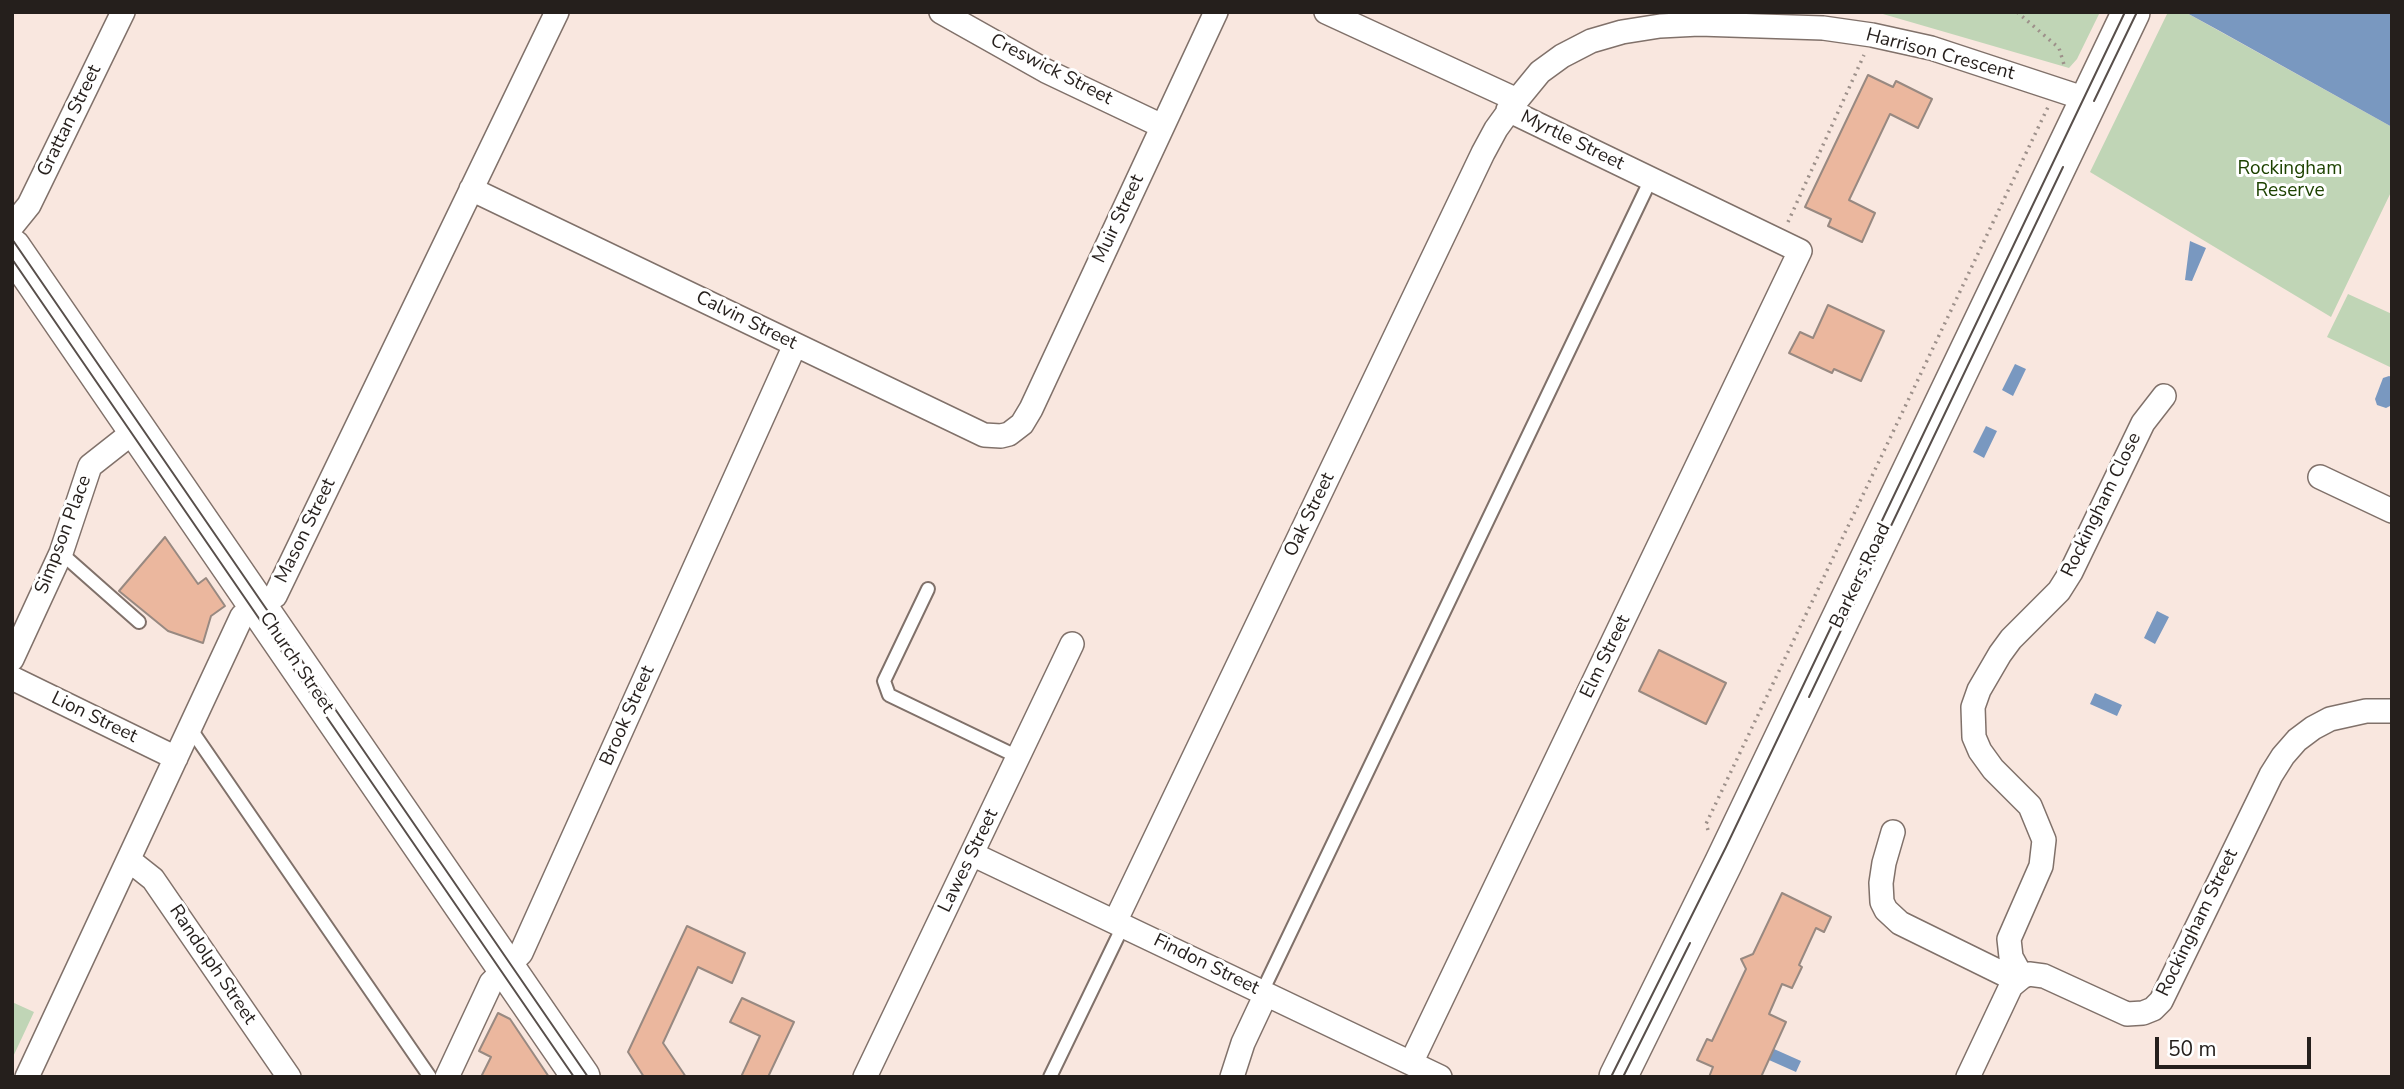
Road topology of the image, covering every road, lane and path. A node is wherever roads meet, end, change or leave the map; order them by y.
1 (123, 12) edge
2 (557, 12) edge
3 (941, 12) edge
4 (1216, 12) edge
5 (1326, 12) edge
6 (2017, 12) edge
7 (2131, 12) edge
8 (1865, 52) dead end
9 (2065, 68) dead end
10 (2096, 86) junction
11 (1512, 105) junction
12 (2044, 116) dead end
13 (1162, 126) junction
14 (1651, 179) junction
15 (471, 189) junction
16 (1788, 222) dead end
17 (12, 226) edge
18 (12, 248) edge
19 (1800, 251) joint
20 (795, 345) junction
21 (2165, 396) dead end
22 (1022, 424) joint
23 (137, 429) junction
24 (2320, 477) dead end
25 (2392, 511) edge
26 (61, 553) junction
27 (928, 589) dead end
28 (258, 607) junction
29 (139, 622) dead end
30 (1072, 644) dead end
31 (12, 659) edge
32 (12, 678) edge
33 (2392, 711) edge
34 (190, 728) junction
35 (1018, 757) junction
36 (176, 758) junction
37 (1706, 824) dead end
38 (1893, 832) dead end
39 (972, 854) junction
40 (129, 860) junction
41 (1119, 924) junction
42 (506, 968) junction
43 (2019, 978) junction
44 (1269, 995) junction
45 (1425, 1072) edge
46 (27, 1077) edge
47 (289, 1077) edge
48 (430, 1077) edge
49 (446, 1077) edge
50 (581, 1077) edge
51 (865, 1077) edge
52 (1050, 1077) edge
53 (1234, 1077) edge
54 (1618, 1077) edge
55 (1968, 1077) edge

1 - 17 street, Grattan Street
2 - 15 street, Mason Street
3 - 13 street, Creswick Street
4 - 13 street, Muir Street
5 - 11 street, Myrtle Street
6 - 9 path
7 - 10 main road, Barkers Road
8 - 16 path
10 - 11 street, Harrison Crescent
10 - 54 main road, Barkers Road
11 - 14 street, Myrtle Street
11 - 41 street, Oak Street
12 - 37 path
13 - 22 street, Muir Street
14 - 19 street, Myrtle Street
14 - 44 lane
15 - 20 street, Calvin Street
15 - 28 street, Mason Street
18 - 23 main road, Church Street
19 - 45 street, Elm Street
20 - 22 street, Calvin Street
20 - 42 street, Brook Street
21 - 43 street, Rockingham Close
23 - 26 street, Simpson Place
23 - 28 main road, Church Street
24 - 25 street
26 - 29 lane
26 - 31 street, Simpson Place
27 - 35 lane
28 - 34 street, Mason Street
28 - 42 main road, Church Street
30 - 35 street, Lawes Street
32 - 36 street, Lion Street
33 - 43 street, Rockingham Street
34 - 36 street, Mason Street
34 - 48 lane
35 - 39 street, Lawes Street
36 - 40 street, Mason Street
38 - 43 street
39 - 41 street, Findon Street
39 - 51 street, Lawes Street
40 - 46 street, Mason Street
40 - 47 street, Randolph Street
41 - 44 street, Findon Street
41 - 52 lane
42 - 49 street, Brook Street
42 - 50 main road, Church Street
43 - 55 street
44 - 45 street, Findon Street
44 - 53 street

